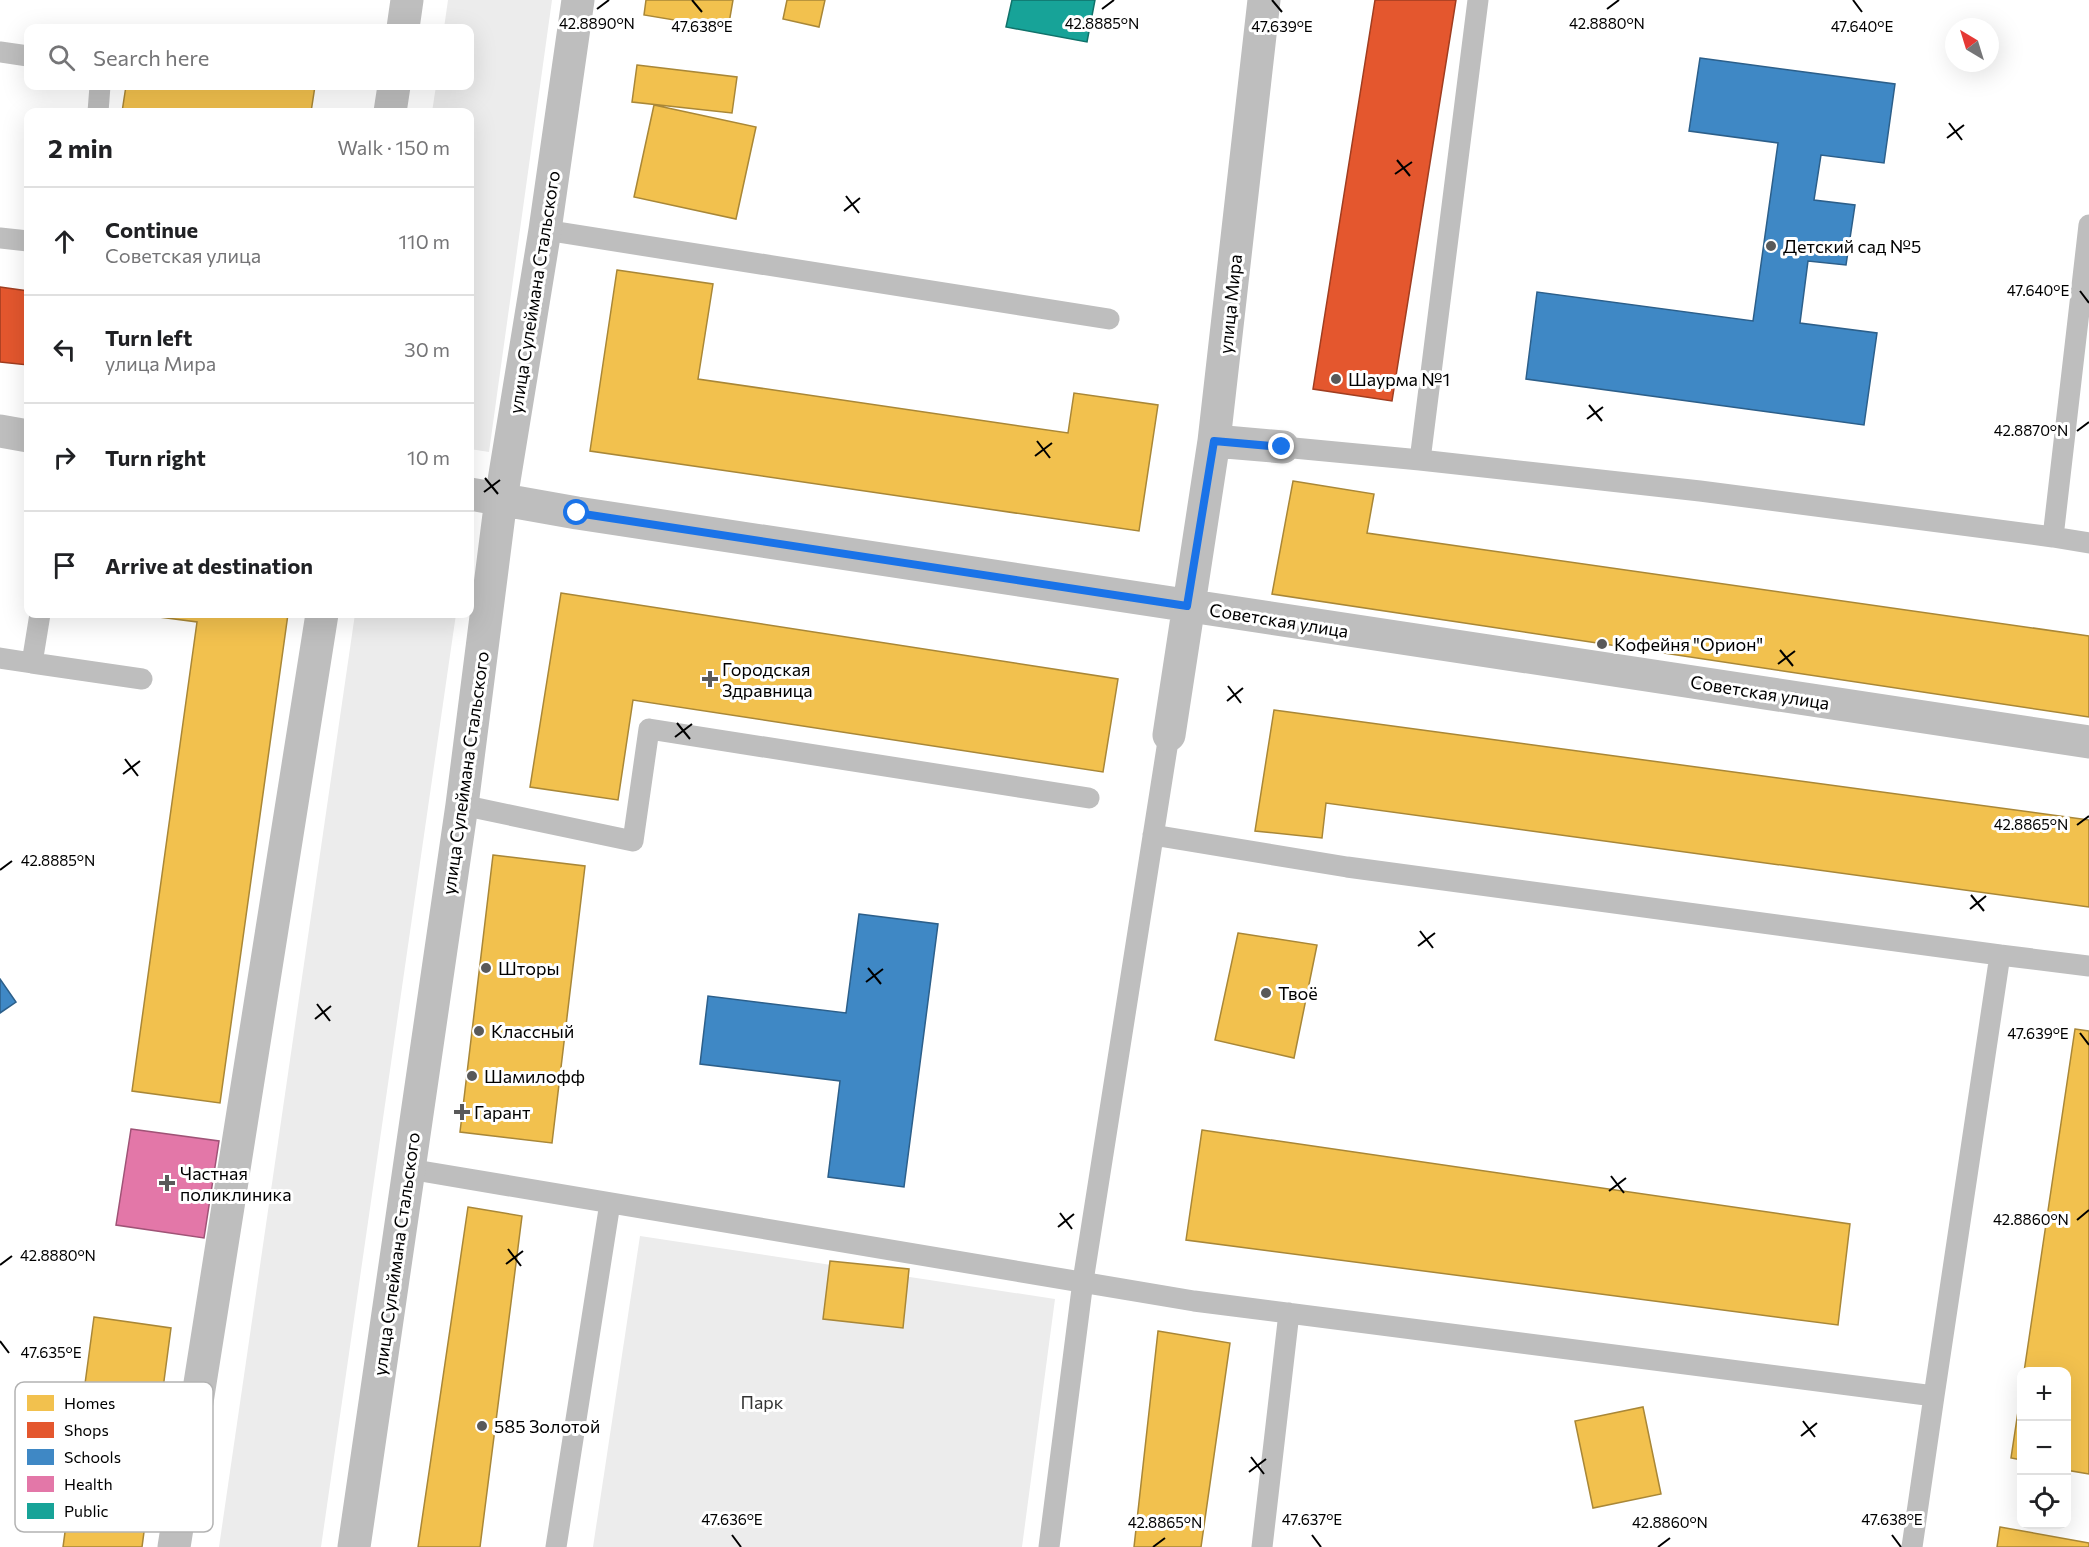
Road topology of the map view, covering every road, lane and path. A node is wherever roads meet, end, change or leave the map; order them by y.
1 (407, 0) edge
2 (578, 0) edge
3 (1264, 0) edge
4 (1478, 0) edge
5 (404, 24) edge
6 (0, 52) edge
7 (24, 55) edge
8 (100, 90) edge
9 (393, 90) edge
10 (98, 108) edge
11 (391, 108) edge
12 (2089, 225) edge
13 (545, 230) junction
14 (0, 238) edge
15 (24, 241) edge
16 (1109, 319) dead end
17 (0, 431) edge
18 (24, 435) edge
19 (1214, 441) junction
20 (1282, 447) joint
21 (1420, 460) junction
22 (474, 495) edge
23 (501, 499) junction
24 (2053, 537) junction
25 (2089, 543) edge
26 (1187, 606) junction
27 (39, 618) edge
28 (321, 618) edge
29 (0, 658) edge
30 (33, 663) junction
31 (142, 679) dead end
32 (1169, 735) joint
33 (2089, 742) edge
34 (1089, 798) dead end
35 (462, 805) junction
36 (1153, 835) junction
37 (2000, 956) junction
38 (2089, 966) edge
39 (409, 1170) junction
40 (610, 1203) junction
41 (1083, 1281) junction
42 (1289, 1313) junction
43 (200, 1382) edge
44 (1934, 1396) junction
45 (176, 1532) edge
46 (174, 1547) edge
47 (354, 1547) edge
48 (556, 1547) edge
49 (1049, 1547) edge
50 (1262, 1547) edge
51 (1912, 1547) edge

1 - 5 street
2 - 13 street, улица Сулеймана Стальского
3 - 19 street, улица Мира
4 - 21 lane
6 - 7 lane
8 - 10 lane
9 - 11 street
12 - 24 lane
13 - 16 lane
13 - 23 street, улица Сулеймана Стальского
14 - 15 lane
17 - 18 street
19 - 20 street
19 - 26 street, улица Мира
20 - 21 lane
21 - 24 lane
22 - 23 street, Советская улица
23 - 26 street, Советская улица
23 - 35 street, улица Сулеймана Стальского
24 - 25 lane
26 - 32 street, улица Мира
26 - 33 street, Советская улица
27 - 30 lane
28 - 43 street
29 - 30 lane
30 - 31 lane
32 - 36 lane
34 - 35 lane
35 - 39 street, улица Сулеймана Стальского
36 - 37 lane
36 - 41 lane
37 - 38 lane
37 - 44 lane
39 - 40 lane
39 - 47 street, улица Сулеймана Стальского
40 - 41 lane
40 - 48 lane
41 - 42 lane
41 - 49 lane
42 - 44 lane
42 - 50 lane
44 - 51 lane
45 - 46 street

